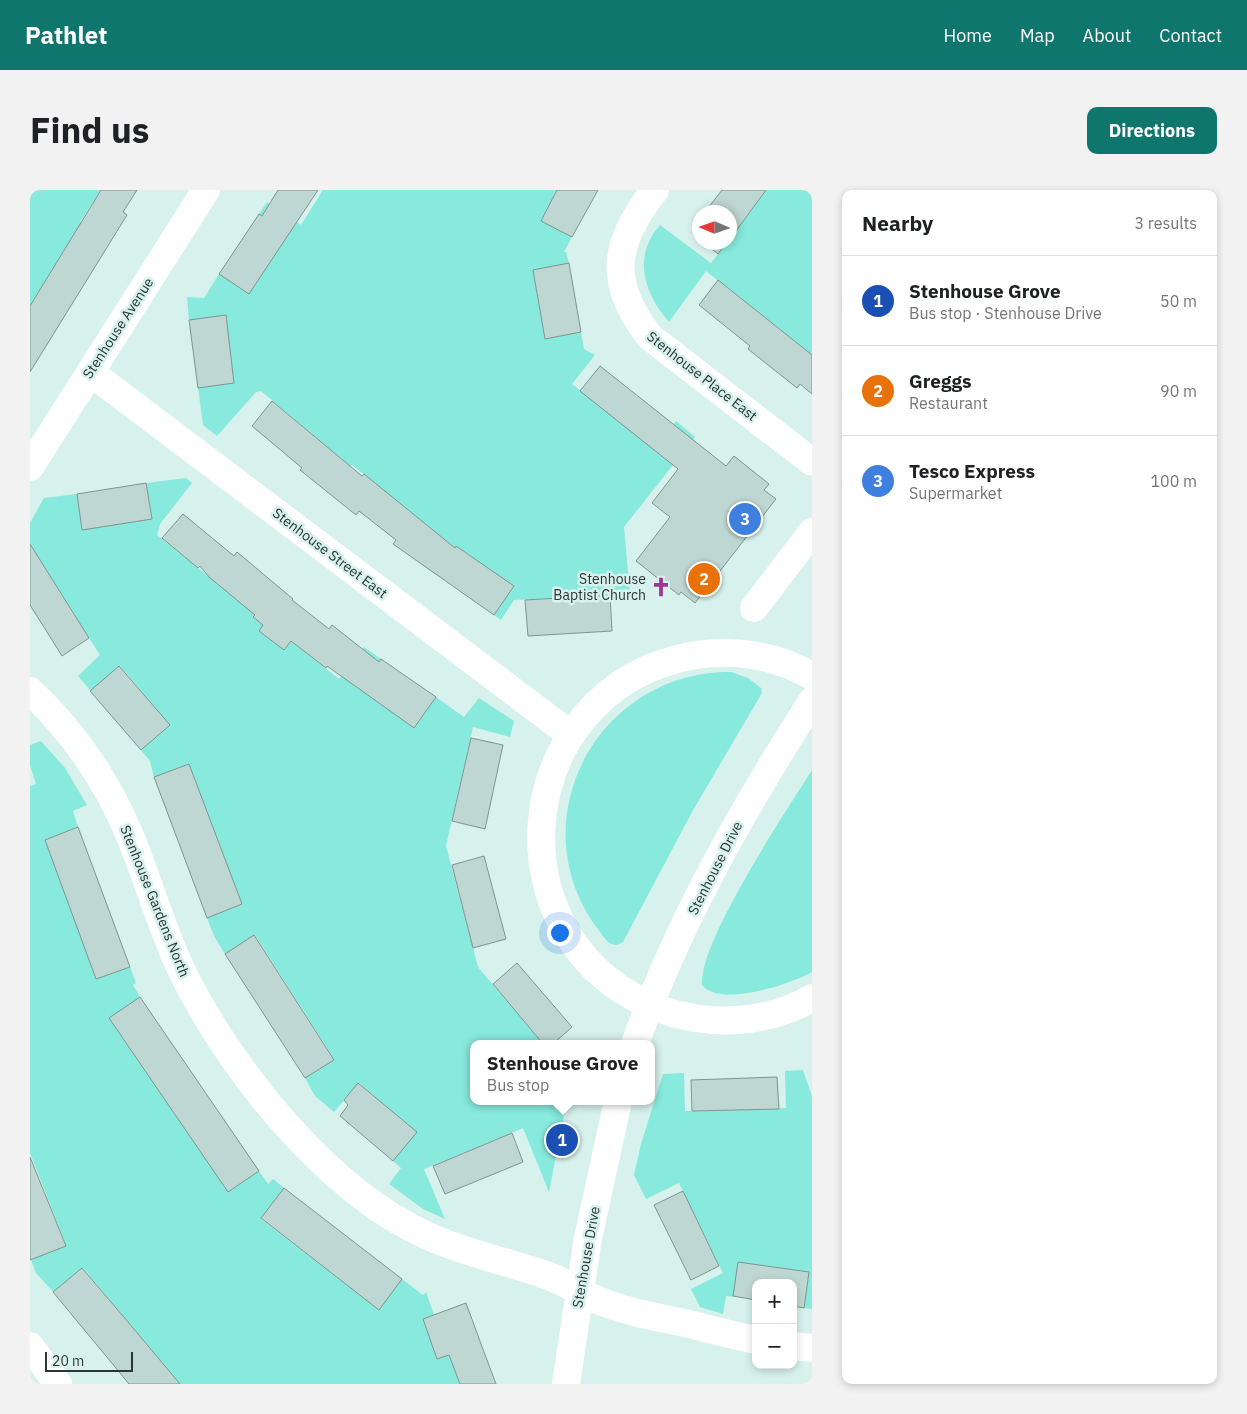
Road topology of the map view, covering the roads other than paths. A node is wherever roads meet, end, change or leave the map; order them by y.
1 (206, 190) edge
2 (655, 190) edge
3 (90, 372) junction
4 (812, 462) edge
5 (30, 467) edge
6 (812, 532) edge
7 (754, 608) dead end
8 (812, 676) edge
9 (30, 691) edge
10 (812, 701) edge
11 (571, 735) junction
12 (812, 998) edge
13 (649, 1005) junction
14 (636, 1040) edge
15 (617, 1105) edge
16 (578, 1290) junction
17 (752, 1339) edge
18 (30, 1346) edge
19 (797, 1346) edge
20 (812, 1348) edge
21 (58, 1384) edge
22 (566, 1384) edge

1 - 3 street, Stenhouse Avenue
2 - 4 street, Stenhouse Place East
3 - 5 street, Stenhouse Avenue
3 - 11 street, Stenhouse Street East
6 - 7 street
8 - 11 street
9 - 16 street, Stenhouse Gardens North
10 - 13 street, Stenhouse Drive
11 - 13 street
12 - 13 street
13 - 14 street, Stenhouse Drive
15 - 16 street, Stenhouse Drive
16 - 17 street, Stenhouse Gardens North
16 - 22 street, Stenhouse Drive
18 - 21 street
19 - 20 street

